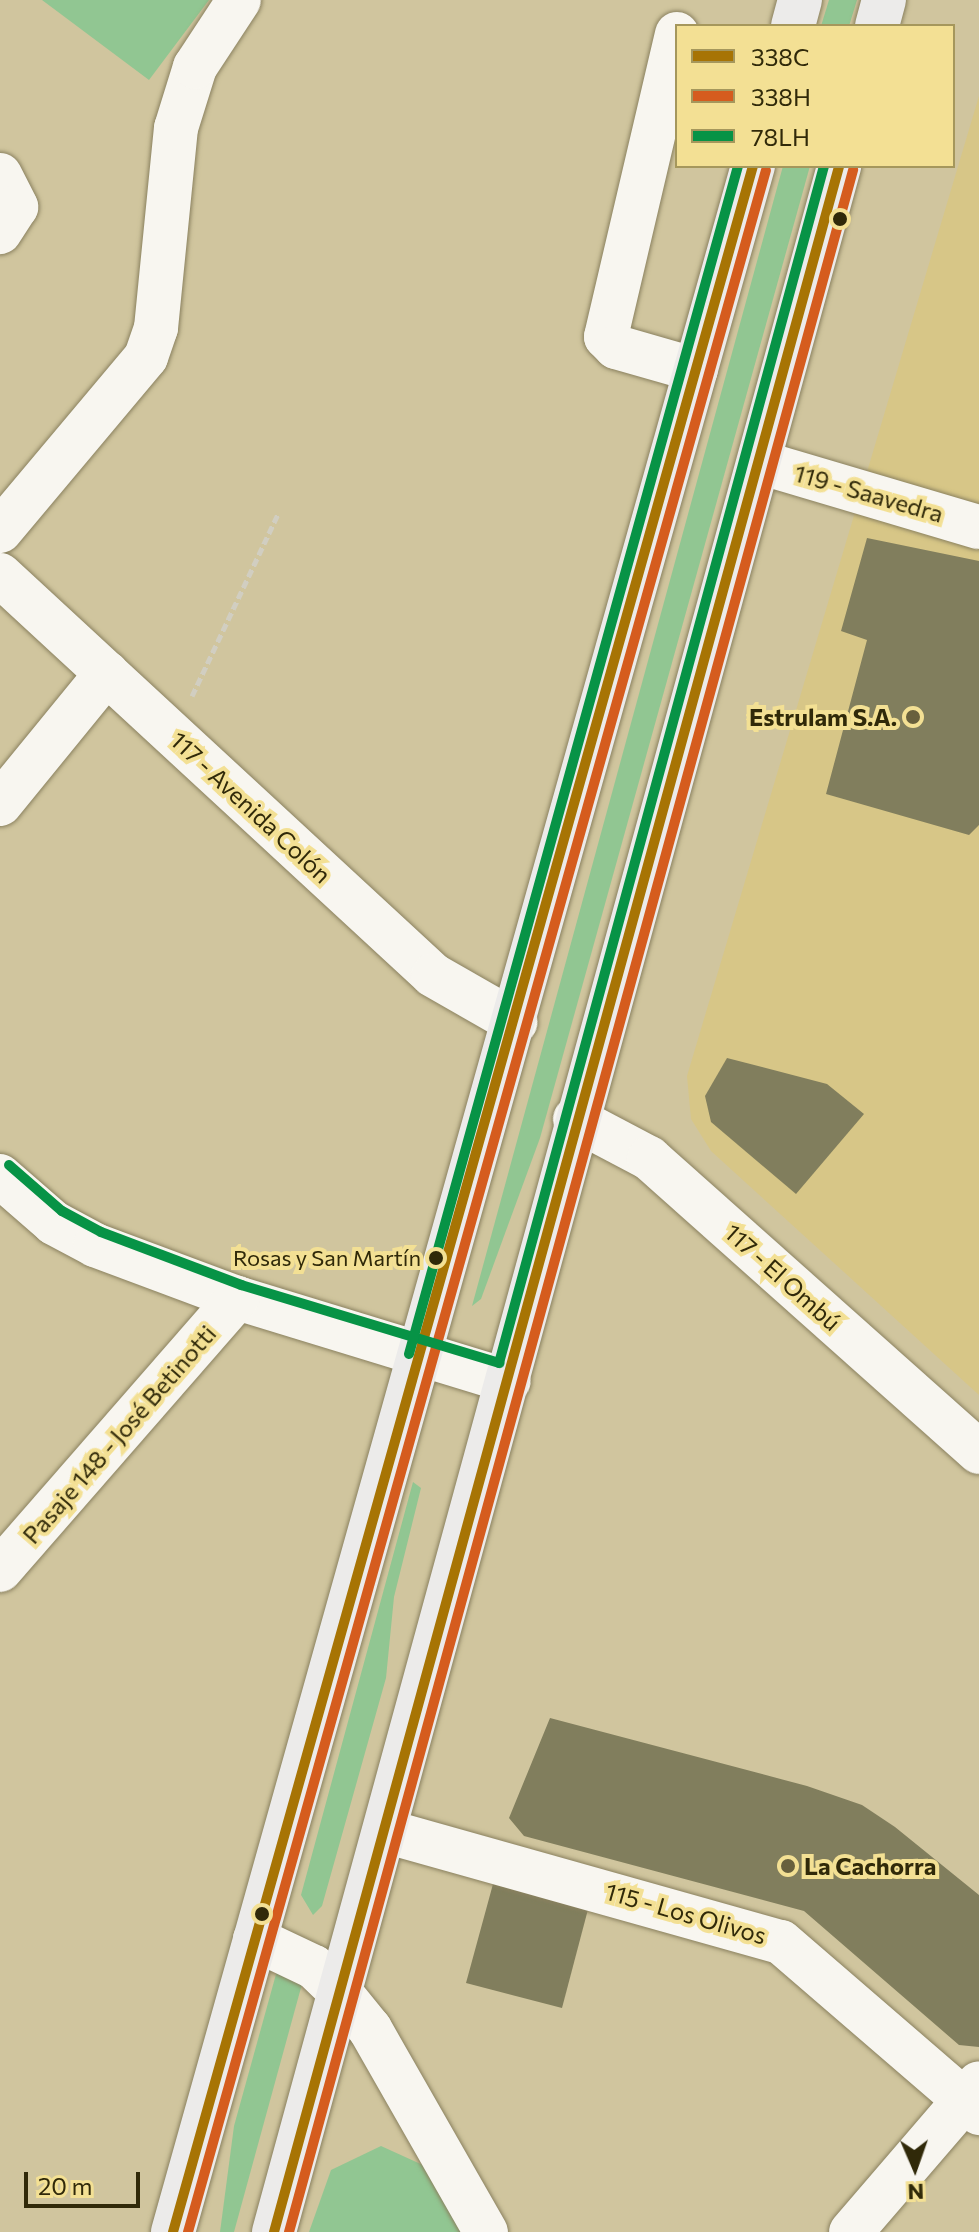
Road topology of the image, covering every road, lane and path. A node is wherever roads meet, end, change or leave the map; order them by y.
1 (239, 0) edge
2 (685, 0) edge
3 (800, 0) edge
4 (884, 0) edge
5 (679, 24) edge
6 (794, 24) edge
7 (878, 24) edge
8 (675, 43) edge
9 (752, 168) edge
10 (838, 168) edge
11 (0, 175) edge
12 (0, 232) edge
13 (696, 370) junction
14 (759, 462) junction
15 (278, 514) dead end
16 (979, 527) edge
17 (0, 531) edge
18 (0, 575) edge
19 (107, 673) junction
20 (167, 729) junction
21 (0, 804) edge
22 (515, 1022) junction
23 (575, 1119) junction
24 (0, 1176) edge
25 (237, 1298) junction
26 (422, 1358) junction
27 (509, 1381) junction
28 (979, 1452) edge
29 (0, 1570) edge
30 (385, 1831) junction
31 (255, 1939) junction
32 (340, 1992) junction
33 (974, 2099) edge
34 (173, 2232) edge
35 (274, 2232) edge
36 (486, 2232) edge
37 (851, 2232) edge

1 - 17 street
2 - 5 street
3 - 6 main road
4 - 7 main road
8 - 13 street
9 - 13 main road
10 - 14 main road
11 - 12 street
13 - 22 main road
14 - 16 street, 119 - Saavedra
14 - 23 main road
15 - 20 path
18 - 19 street, 117 - Avenida Colón
19 - 20 street, 117 - Avenida Colón
19 - 21 street
20 - 22 street, 117 - Avenida Colón
22 - 26 main road
23 - 27 main road
23 - 28 street, 117 - El Ombú
24 - 25 street
25 - 26 street
25 - 29 street, Pasaje 148 - José Betinotti
26 - 27 street
26 - 31 main road
27 - 30 main road
30 - 32 main road
30 - 33 street, 115 - Los Olivos
31 - 32 street
31 - 34 main road
32 - 35 main road
32 - 36 street
33 - 37 street

